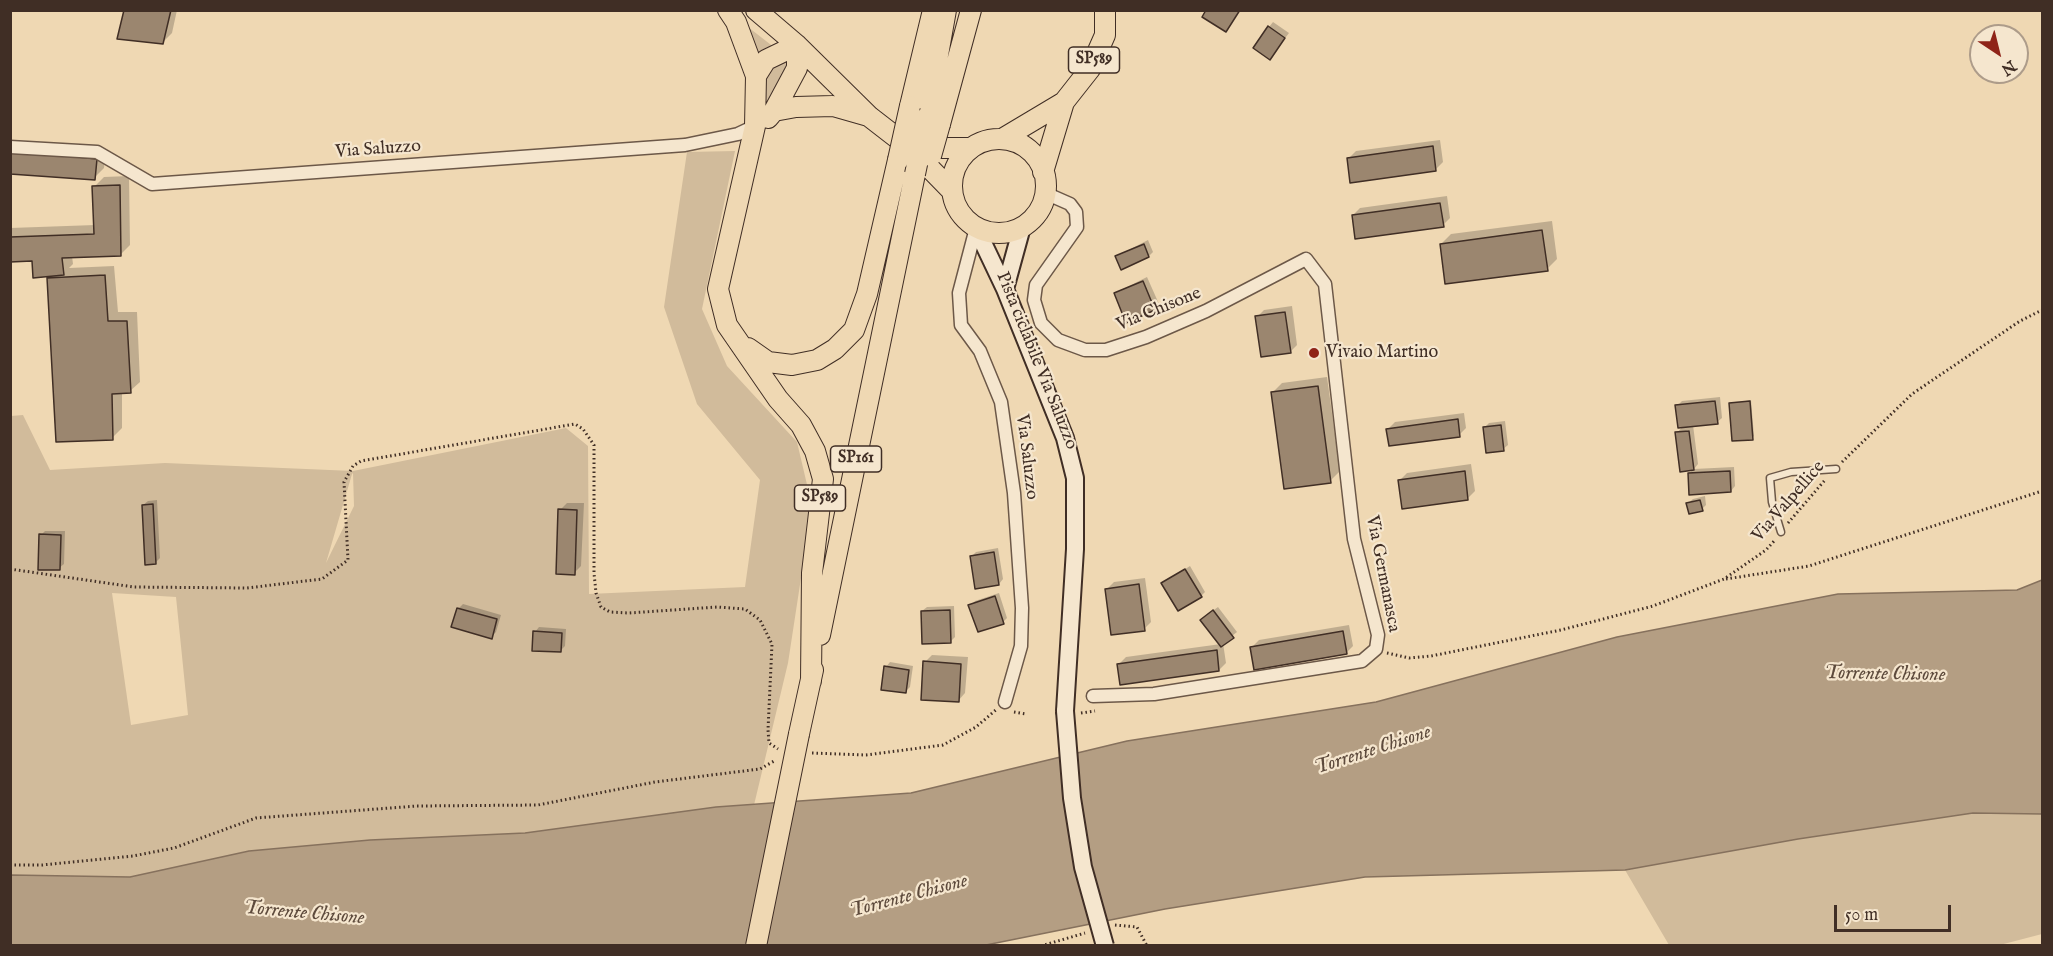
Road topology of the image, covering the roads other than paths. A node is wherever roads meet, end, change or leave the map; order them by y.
1 (728, 10) edge
2 (756, 10) edge
3 (933, 10) edge
4 (946, 10) edge
5 (971, 10) edge
6 (1105, 10) edge
7 (797, 45) junction
8 (756, 76) junction
9 (1064, 102) junction
10 (774, 111) junction
11 (926, 116) junction
12 (870, 117) junction
13 (754, 126) junction
14 (1002, 139) junction
15 (10, 147) edge
16 (971, 148) junction
17 (904, 154) junction
18 (1043, 172) junction
19 (951, 190) junction
20 (1045, 193) junction
21 (1022, 227) junction
22 (976, 228) junction
23 (1306, 259) joint
24 (1005, 289) junction
25 (737, 341) junction
26 (1836, 469) road end
27 (1781, 532) road end
28 (810, 681) junction
29 (1093, 696) dead end
30 (1005, 702) road end
31 (756, 945) edge
32 (1104, 945) edge

1 - 8 main road, SP589
2 - 7 main road
3 - 11 main road
4 - 11 main road, SP161
5 - 11 main road
6 - 9 main road, SP589
7 - 8 main road
7 - 10 main road
7 - 12 main road
8 - 13 main road, SP589
9 - 14 main road, SP589
9 - 18 main road, SP589
10 - 12 main road
10 - 13 main road
11 - 17 main road, bridge
11 - 28 main road, SP161, bridge
12 - 17 main road
13 - 15 street, Via Saluzzo
13 - 25 main road, SP589
14 - 16 main road, SP589
14 - 18 main road, SP589
16 - 17 main road, SP589
16 - 19 main road
17 - 19 main road
17 - 25 main road
18 - 20 main road, SP589
19 - 22 main road
20 - 21 main road
20 - 23 street, Via Chisone
21 - 22 main road
21 - 24 main road
22 - 24 main road
22 - 30 street, Via Saluzzo
23 - 29 street, Via Germanasca
24 - 32 main road, bridge
25 - 28 main road, SP589
26 - 27 lane
28 - 31 main road, SP161, bridge

